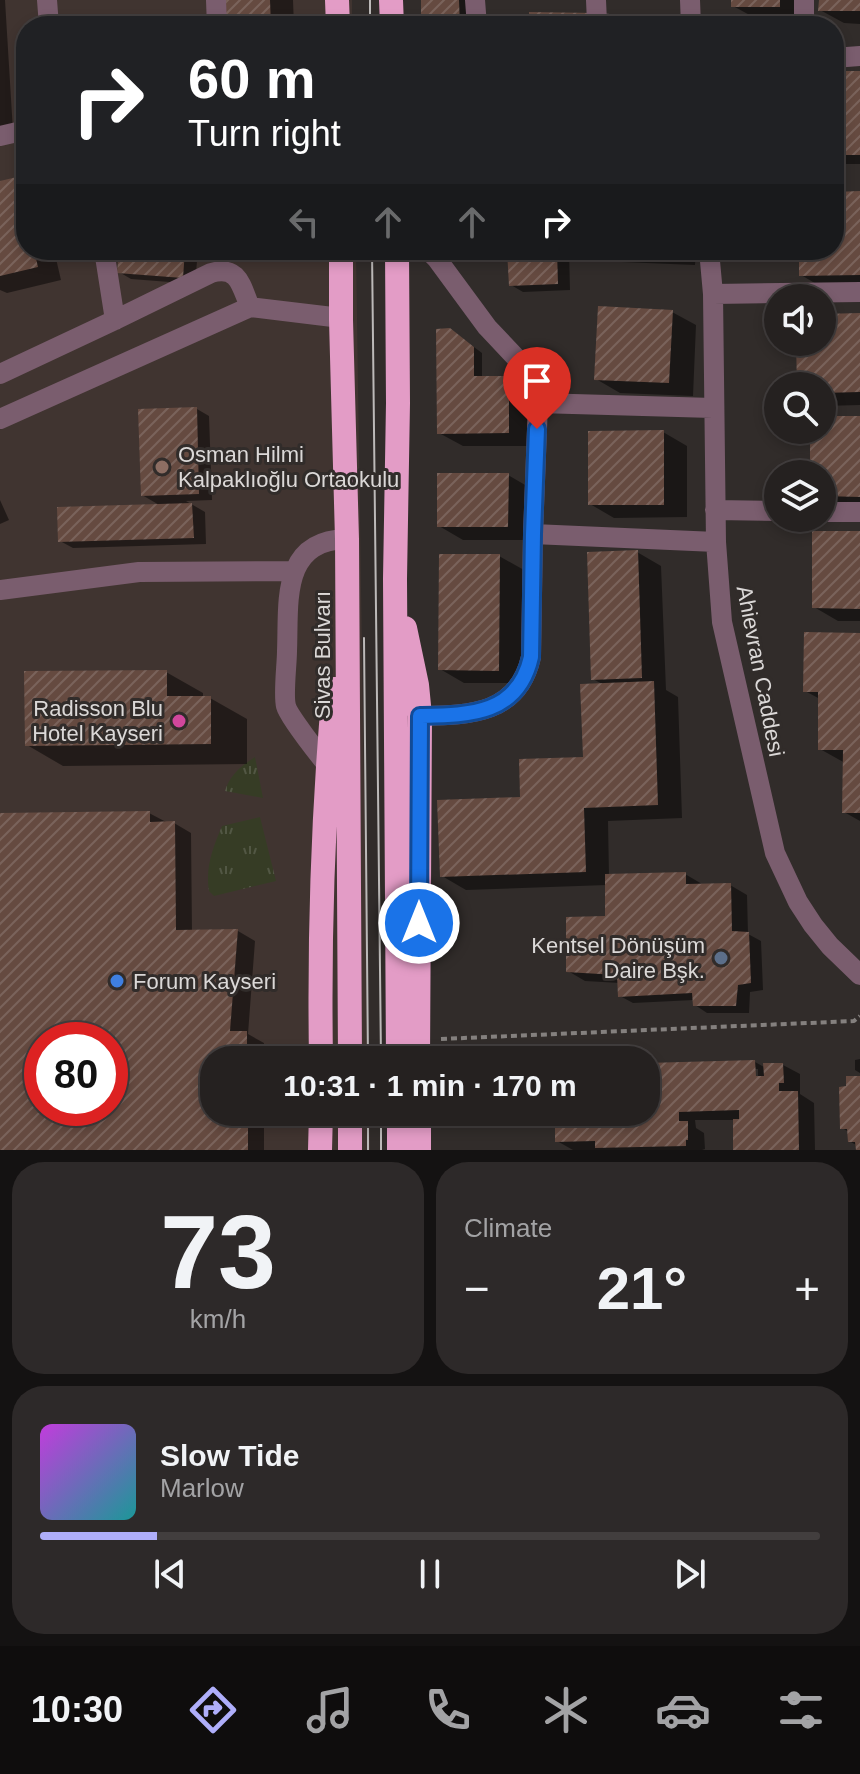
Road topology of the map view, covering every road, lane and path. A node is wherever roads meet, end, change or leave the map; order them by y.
1 (106, 260) edge
2 (341, 260) edge
3 (397, 260) edge
4 (443, 260) edge
5 (710, 260) edge
6 (860, 292) edge
7 (713, 294) junction
8 (250, 307) junction
9 (341, 318) junction
10 (115, 320) junction
11 (0, 374) edge
12 (538, 403) junction
13 (713, 408) junction
14 (0, 419) edge
15 (715, 510) junction
16 (764, 511) edge
17 (836, 512) edge
18 (860, 512) edge
19 (533, 534) junction
20 (347, 539) junction
21 (716, 542) junction
22 (294, 571) junction
23 (395, 579) junction
24 (0, 590) edge
25 (420, 716) junction
26 (328, 766) junction
27 (860, 975) edge
28 (860, 1016) edge
29 (321, 1046) edge
30 (350, 1046) edge
31 (398, 1046) edge
32 (418, 1046) edge
33 (478, 1046) edge
34 (321, 1126) edge
35 (350, 1126) edge
36 (399, 1126) edge
37 (419, 1126) edge
38 (320, 1150) edge
39 (350, 1150) edge
40 (399, 1150) edge
41 (419, 1150) edge

1 - 10 street
2 - 9 highway, Sivas Bulvarı
3 - 23 highway
4 - 12 street
5 - 7 street, Ahievran Caddesi
6 - 7 street
7 - 13 street, Ahievran Caddesi
8 - 9 street
8 - 10 street
8 - 14 street
9 - 20 highway, Sivas Bulvarı
10 - 11 street
12 - 13 street
12 - 19 street
13 - 15 street, Ahievran Caddesi
15 - 16 street
15 - 21 street, Ahievran Caddesi
17 - 18 street
19 - 21 street
19 - 25 street
20 - 22 street
20 - 26 highway
20 - 30 highway, Sivas Bulvarı
21 - 27 street, Ahievran Caddesi
22 - 24 street
22 - 26 street
23 - 25 highway
23 - 31 highway
25 - 32 highway
26 - 29 highway
28 - 33 path
34 - 38 highway
35 - 39 highway
36 - 40 highway
37 - 41 highway

